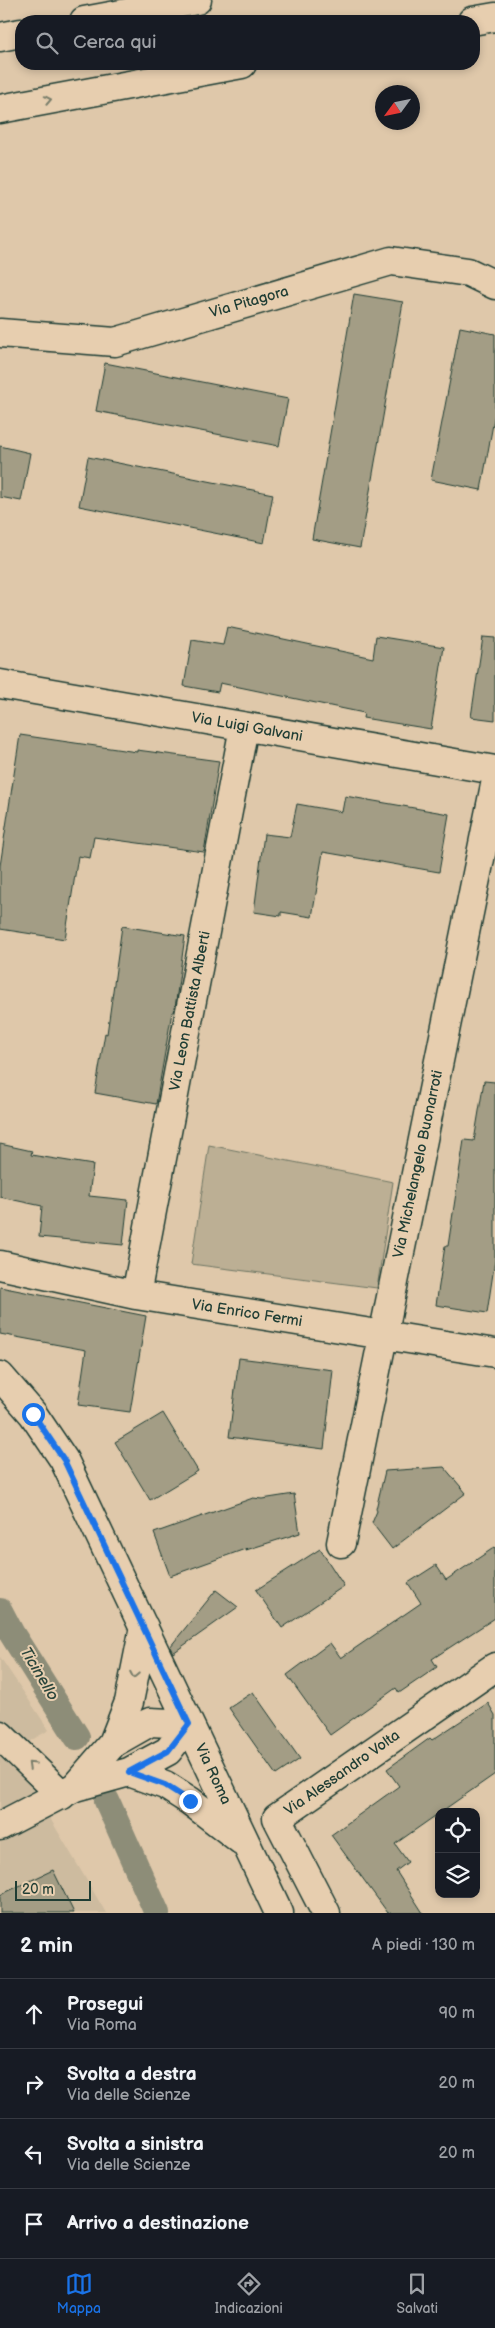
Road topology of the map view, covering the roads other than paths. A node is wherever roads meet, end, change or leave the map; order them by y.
1 (197, 0) edge
2 (116, 15) edge
3 (495, 17) edge
4 (480, 20) edge
5 (15, 34) edge
6 (0, 37) edge
7 (210, 70) edge
8 (0, 109) edge
9 (495, 286) edge
10 (0, 333) edge
11 (0, 684) edge
12 (244, 727) junction
13 (495, 770) edge
14 (495, 785) edge
15 (0, 1265) edge
16 (136, 1295) junction
17 (382, 1335) junction
18 (495, 1354) edge
19 (0, 1376) edge
20 (341, 1543) dead end
21 (144, 1627) junction
22 (495, 1668) edge
23 (189, 1724) junction
24 (0, 1735) edge
25 (113, 1743) junction
26 (129, 1772) junction
27 (69, 1791) junction
28 (0, 1826) edge
29 (246, 1845) junction
30 (279, 1913) edge
31 (326, 1913) edge

1 - 2 main road
3 - 4 main road
5 - 6 main road
8 -> 7 main road
9 - 10 main road, Via Pitagora
11 - 12 main road, Via Luigi Galvani
12 - 13 main road, Via Luigi Galvani
12 - 16 main road, Via Leon Battista Alberti
14 - 17 main road, Via Michelangelo Buonarroti
15 - 16 main road, Via Enrico Fermi
16 - 17 main road, Via Enrico Fermi
17 - 18 main road, Via Enrico Fermi
17 - 20 main road, Via Michelangelo Buonarroti
19 - 21 main road, Via Roma
21 - 23 main road, Via Roma
21 -> 25 main road
22 - 31 main road, Via Alessandro Volta
23 - 25 main road
23 - 26 main road
23 - 29 main road, Via Roma
27 -> 24 main road
25 - 27 main road
26 - 27 main road
26 - 29 main road
27 - 28 main road
29 - 30 main road, Via Roma

